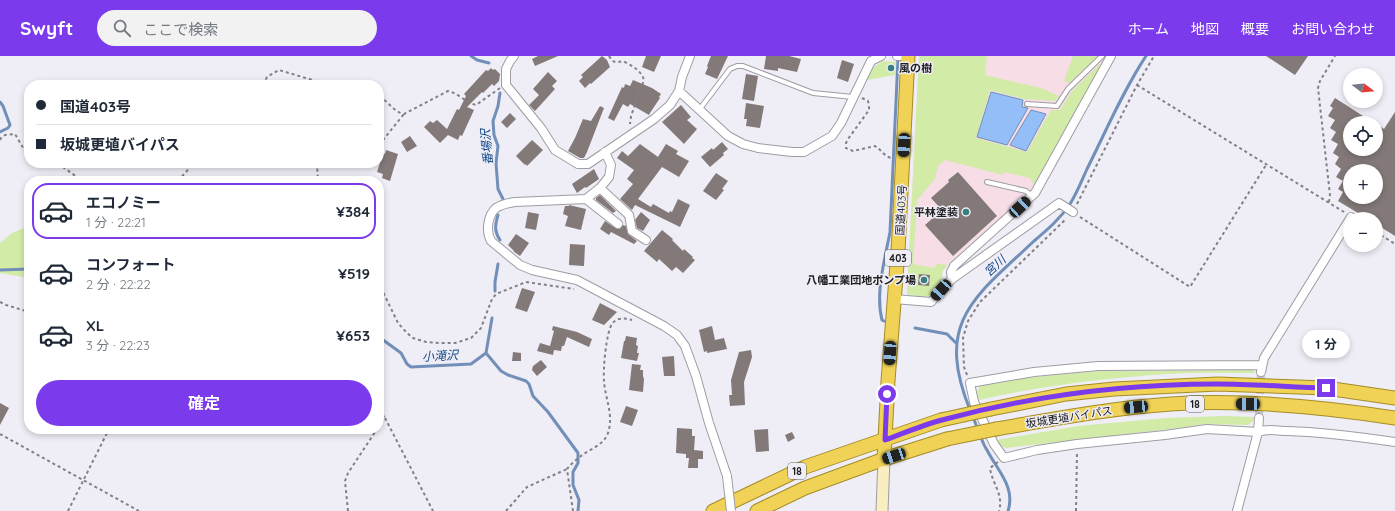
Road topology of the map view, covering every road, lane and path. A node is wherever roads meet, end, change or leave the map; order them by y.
1 (514, 56) edge
2 (609, 56) edge
3 (690, 56) edge
4 (881, 56) edge
5 (897, 56) edge
6 (901, 56) edge
7 (908, 56) edge
8 (1102, 56) edge
9 (1111, 56) edge
10 (1154, 56) edge
11 (1335, 56) edge
12 (266, 80) edge
13 (312, 80) edge
14 (506, 85) junction
15 (1137, 85) junction
16 (679, 91) junction
17 (853, 97) junction
18 (384, 100) edge
19 (1027, 104) dead end
20 (699, 110) junction
21 (404, 114) junction
22 (630, 128) dead end
23 (384, 139) edge
24 (0, 140) edge
25 (24, 149) edge
26 (605, 152) junction
27 (890, 158) dead end
28 (1266, 164) junction
29 (64, 168) edge
30 (190, 168) edge
31 (76, 176) edge
32 (182, 176) edge
33 (987, 182) dead end
34 (600, 188) junction
35 (1032, 196) junction
36 (586, 199) junction
37 (1329, 202) junction
38 (1073, 212) junction
39 (1344, 212) edge
40 (618, 224) dead end
41 (1343, 230) edge
42 (1383, 236) edge
43 (646, 240) dead end
44 (1395, 244) edge
45 (952, 279) junction
46 (576, 290) dead end
47 (384, 294) edge
48 (894, 299) junction
49 (0, 302) edge
50 (24, 311) edge
51 (633, 320) dead end
52 (970, 383) junction
53 (1395, 398) edge
54 (385, 418) edge
55 (1259, 418) tunnel mouth
56 (1395, 418) edge
57 (1258, 432) junction
58 (0, 434) edge
59 (106, 434) edge
60 (373, 434) edge
61 (885, 440) junction
62 (1395, 442) edge
63 (1077, 444) junction
64 (884, 459) junction
65 (1002, 459) dead end
66 (567, 469) junction
67 (83, 480) junction
68 (68, 511) edge
69 (139, 511) edge
70 (348, 511) edge
71 (433, 511) edge
72 (506, 511) edge
73 (573, 511) edge
74 (713, 511) edge
75 (731, 511) edge
76 (757, 511) edge
77 (882, 511) edge
78 (999, 511) edge
79 (1076, 511) edge
80 (1237, 511) edge

1 - 14 street
2 - 22 path
3 - 16 street
4 - 17 street
5 - 6 street
6 - 7 street
7 - 48 highway, 国道403号 / 403
8 - 19 lane
9 - 35 street
10 - 15 path
11 - 37 path
12 - 13 path
14 - 21 path
14 - 26 street
15 - 28 path
15 - 38 path
16 - 20 street
16 - 26 street
17 - 20 lane
17 - 20 street
17 - 27 path
18 - 21 path
21 - 23 path
24 - 25 path
26 - 34 street
28 - 37 path
28 - 38 path
29 - 31 path
30 - 32 path
33 - 35 lane
34 - 36 street
34 - 43 street
35 - 45 street
36 - 40 street
36 - 75 street, bridge
37 - 39 path
38 - 45 street
38 - 52 path
41 - 52 street
42 - 44 path
45 - 48 street
46 - 47 path
48 - 61 highway, 国道403号 / 403
49 - 50 path
51 - 66 path
52 - 63 street
53 - 61 highway, 坂城更埴バイパス / 18, bridge
54 - 71 path
55 - 57 street
56 - 64 highway, 坂城更埴バイパス / 18, bridge
57 - 62 street
57 - 63 street
57 - 80 street
58 - 67 path
59 - 67 path
60 - 70 path
61 - 64 highway, 国道403号 / 403
61 - 74 highway, 坂城更埴バイパス / 18
63 - 79 path
64 - 76 highway, 坂城更埴バイパス / 18
64 - 77 main road
65 - 78 path
66 - 72 path
66 - 73 path
67 - 68 path
67 - 69 path

